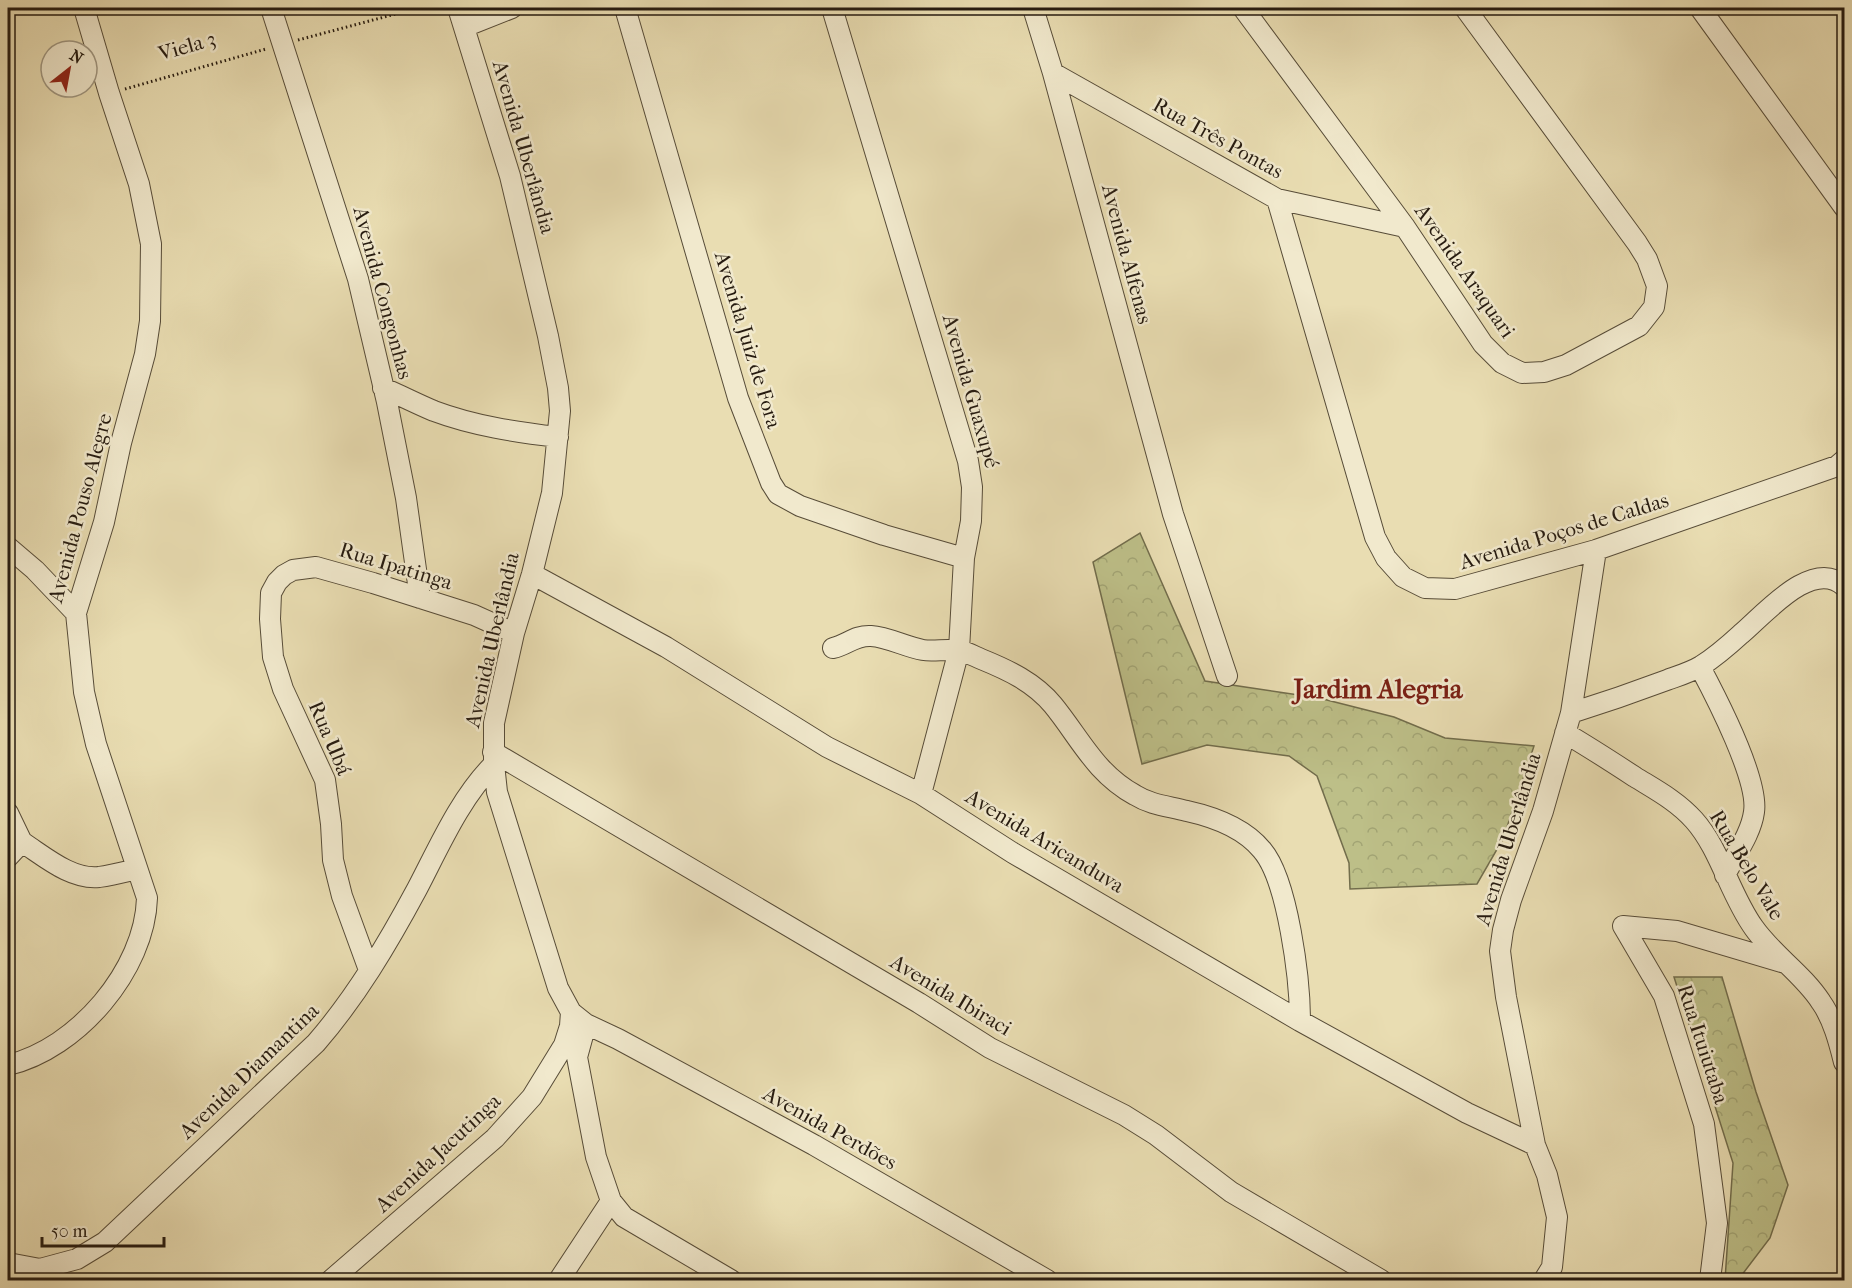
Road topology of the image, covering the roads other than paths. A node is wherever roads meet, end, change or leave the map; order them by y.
1 (84, 8) edge
2 (272, 8) edge
3 (458, 8) edge
4 (512, 8) edge
5 (625, 8) edge
6 (832, 8) edge
7 (1033, 8) edge
8 (1243, 8) edge
9 (1465, 8) edge
10 (1700, 8) edge
11 (464, 27) junction
12 (1053, 73) junction
13 (1277, 199) junction
14 (1845, 207) edge
15 (1405, 226) junction
16 (383, 388) junction
17 (558, 437) junction
18 (1845, 460) edge
19 (8, 547) edge
20 (1596, 550) junction
21 (964, 558) junction
22 (532, 574) junction
23 (1845, 586) edge
24 (271, 593) joint
25 (420, 598) junction
26 (75, 613) junction
27 (514, 633) junction
28 (832, 648) dead end
29 (959, 650) junction
30 (1700, 667) junction
31 (1227, 676) dead end
32 (1571, 713) junction
33 (1565, 733) junction
34 (493, 758) junction
35 (921, 794) junction
36 (8, 813) edge
37 (22, 842) junction
38 (8, 856) edge
39 (137, 869) junction
40 (1725, 875) junction
41 (1785, 963) junction
42 (369, 970) junction
43 (578, 1018) junction
44 (1300, 1021) junction
45 (1845, 1062) edge
46 (8, 1065) edge
47 (1535, 1145) junction
48 (611, 1201) junction
49 (8, 1263) edge
50 (44, 1275) edge
51 (331, 1281) edge
52 (559, 1281) edge
53 (731, 1281) edge
54 (1047, 1281) edge
55 (1381, 1281) edge
56 (1544, 1281) edge
57 (1710, 1281) edge

1 - 26 street, Avenida Pouso Alegre
2 - 16 street, Avenida Congonhas
3 - 11 street, Avenida Uberlândia
4 - 11 street
5 - 21 street, Avenida Juiz de Fora
6 - 21 street, Avenida Guaxupé
7 - 12 street, Avenida Alfenas
8 - 15 street, Avenida Araquari
9 - 15 street, Avenida Araquari
10 - 14 street
11 - 17 street, Avenida Uberlândia
12 - 13 street, Rua Três Pontas
12 - 31 street, Avenida Alfenas
13 - 15 street, Rua Três Pontas
13 - 20 street, Avenida Poços de Caldas
16 - 17 street
16 - 25 street, Avenida Congonhas
17 - 22 street, Avenida Uberlândia
18 - 20 street, Avenida Poços de Caldas
19 - 26 street
20 - 32 street, Avenida Uberlândia
21 - 29 street, Avenida Guaxupé
22 - 27 street, Avenida Uberlândia
22 - 35 street, Avenida Aricanduva
23 - 30 street
24 - 25 street, Rua Ipatinga
24 - 42 street, Rua Ubá
25 - 27 street, Rua Ipatinga
26 - 39 street, Avenida Pouso Alegre
27 - 34 street, Avenida Uberlândia
28 - 29 street
29 - 35 street, Avenida Guaxupé
29 - 44 street
30 - 32 street
30 - 40 street
32 - 33 street, Avenida Uberlândia
33 - 40 street, Rua Belo Vale
33 - 47 street, Avenida Uberlândia
34 - 42 street, Avenida Diamantina
34 - 43 street, Avenida Uberlândia
34 - 55 street, Avenida Ibiraci
35 - 44 street, Avenida Aricanduva
36 - 37 street
37 - 38 street
37 - 39 street
39 - 46 street, Avenida Pouso Alegre
40 - 41 street, Rua Belo Vale
41 - 45 street, Rua Belo Vale
41 - 57 street, Rua Ituiutaba
42 - 50 street, Avenida Diamantina
43 - 48 street
43 - 51 street, Avenida Jacutinga
43 - 54 street, Avenida Perdões
44 - 47 street, Avenida Aricanduva
47 - 56 street, Avenida Uberlândia
48 - 52 street
48 - 53 street
49 - 50 street, Avenida Diamantina

